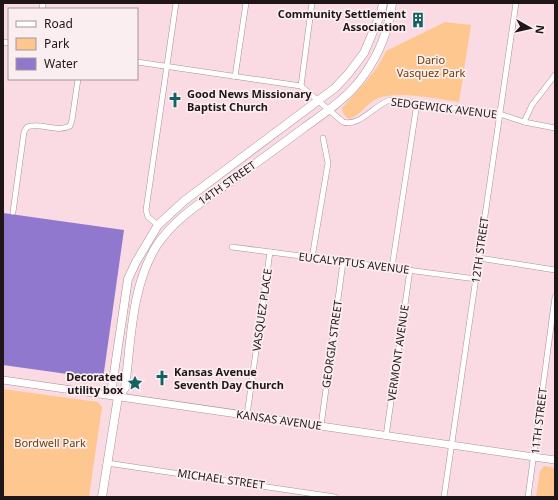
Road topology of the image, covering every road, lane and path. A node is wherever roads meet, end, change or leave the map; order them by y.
1 (176, 3) edge
2 (246, 3) edge
3 (312, 3) edge
4 (383, 3) edge
5 (392, 3) edge
6 (516, 3) edge
7 (138, 62) edge
8 (167, 67) junction
9 (555, 75) edge
10 (235, 77) junction
11 (78, 80) edge
12 (301, 86) junction
13 (319, 102) junction
14 (417, 103) junction
15 (328, 110) junction
16 (500, 114) junction
17 (524, 122) junction
18 (555, 128) edge
19 (323, 138) dead end
20 (13, 212) dead end
21 (158, 225) junction
22 (232, 247) dead end
23 (270, 252) junction
24 (312, 258) junction
25 (479, 258) junction
26 (343, 262) junction
27 (392, 267) junction
28 (410, 270) junction
29 (555, 270) edge
30 (476, 279) junction
31 (555, 297) edge
32 (3, 380) edge
33 (118, 397) junction
34 (247, 415) junction
35 (321, 426) junction
36 (386, 436) junction
37 (452, 445) junction
38 (534, 457) junction
39 (555, 460) edge
40 (107, 463) junction
41 (102, 497) edge
42 (335, 497) edge
43 (444, 497) edge
44 (528, 497) edge

1 - 8 street
2 - 10 street
3 - 12 street
4 - 13 main road, 14TH STREET
5 - 15 main road, 14TH STREET
6 - 16 street, 12TH STREET
7 - 8 street
8 - 10 street
8 - 21 street
9 - 17 street
10 - 12 street
11 - 20 street
12 - 13 street, SEDGEWICK AVENUE
13 - 15 street, SEDGEWICK AVENUE
13 - 21 main road, 14TH STREET
14 - 15 street, SEDGEWICK AVENUE
14 - 16 street, SEDGEWICK AVENUE
14 - 27 street
15 - 33 main road, 14TH STREET
16 - 17 street, SEDGEWICK AVENUE
16 - 25 street, 12TH STREET
17 - 18 street, SEDGEWICK AVENUE
19 - 24 street
21 - 33 main road, 14TH STREET
22 - 23 street, EUCALYPTUS AVENUE
23 - 24 street, EUCALYPTUS AVENUE
23 - 34 street, VASQUEZ PLACE
24 - 26 street, EUCALYPTUS AVENUE
25 - 29 street
25 - 30 street, 12TH STREET
26 - 27 street, EUCALYPTUS AVENUE
26 - 35 street, GEORGIA STREET
27 - 28 street, EUCALYPTUS AVENUE
28 - 30 street, EUCALYPTUS AVENUE
28 - 36 street, VERMONT AVENUE
30 - 37 street, 12TH STREET
31 - 38 street, 11TH STREET
32 - 33 street, KANSAS AVENUE
33 - 34 street, KANSAS AVENUE
33 - 40 main road
34 - 35 street, KANSAS AVENUE
35 - 36 street, KANSAS AVENUE
36 - 37 street, KANSAS AVENUE
37 - 38 street, KANSAS AVENUE
37 - 43 street, 12TH STREET
38 - 39 street, KANSAS AVENUE
38 - 44 street, 11TH STREET
40 - 41 main road
40 - 42 street, MICHAEL STREET

